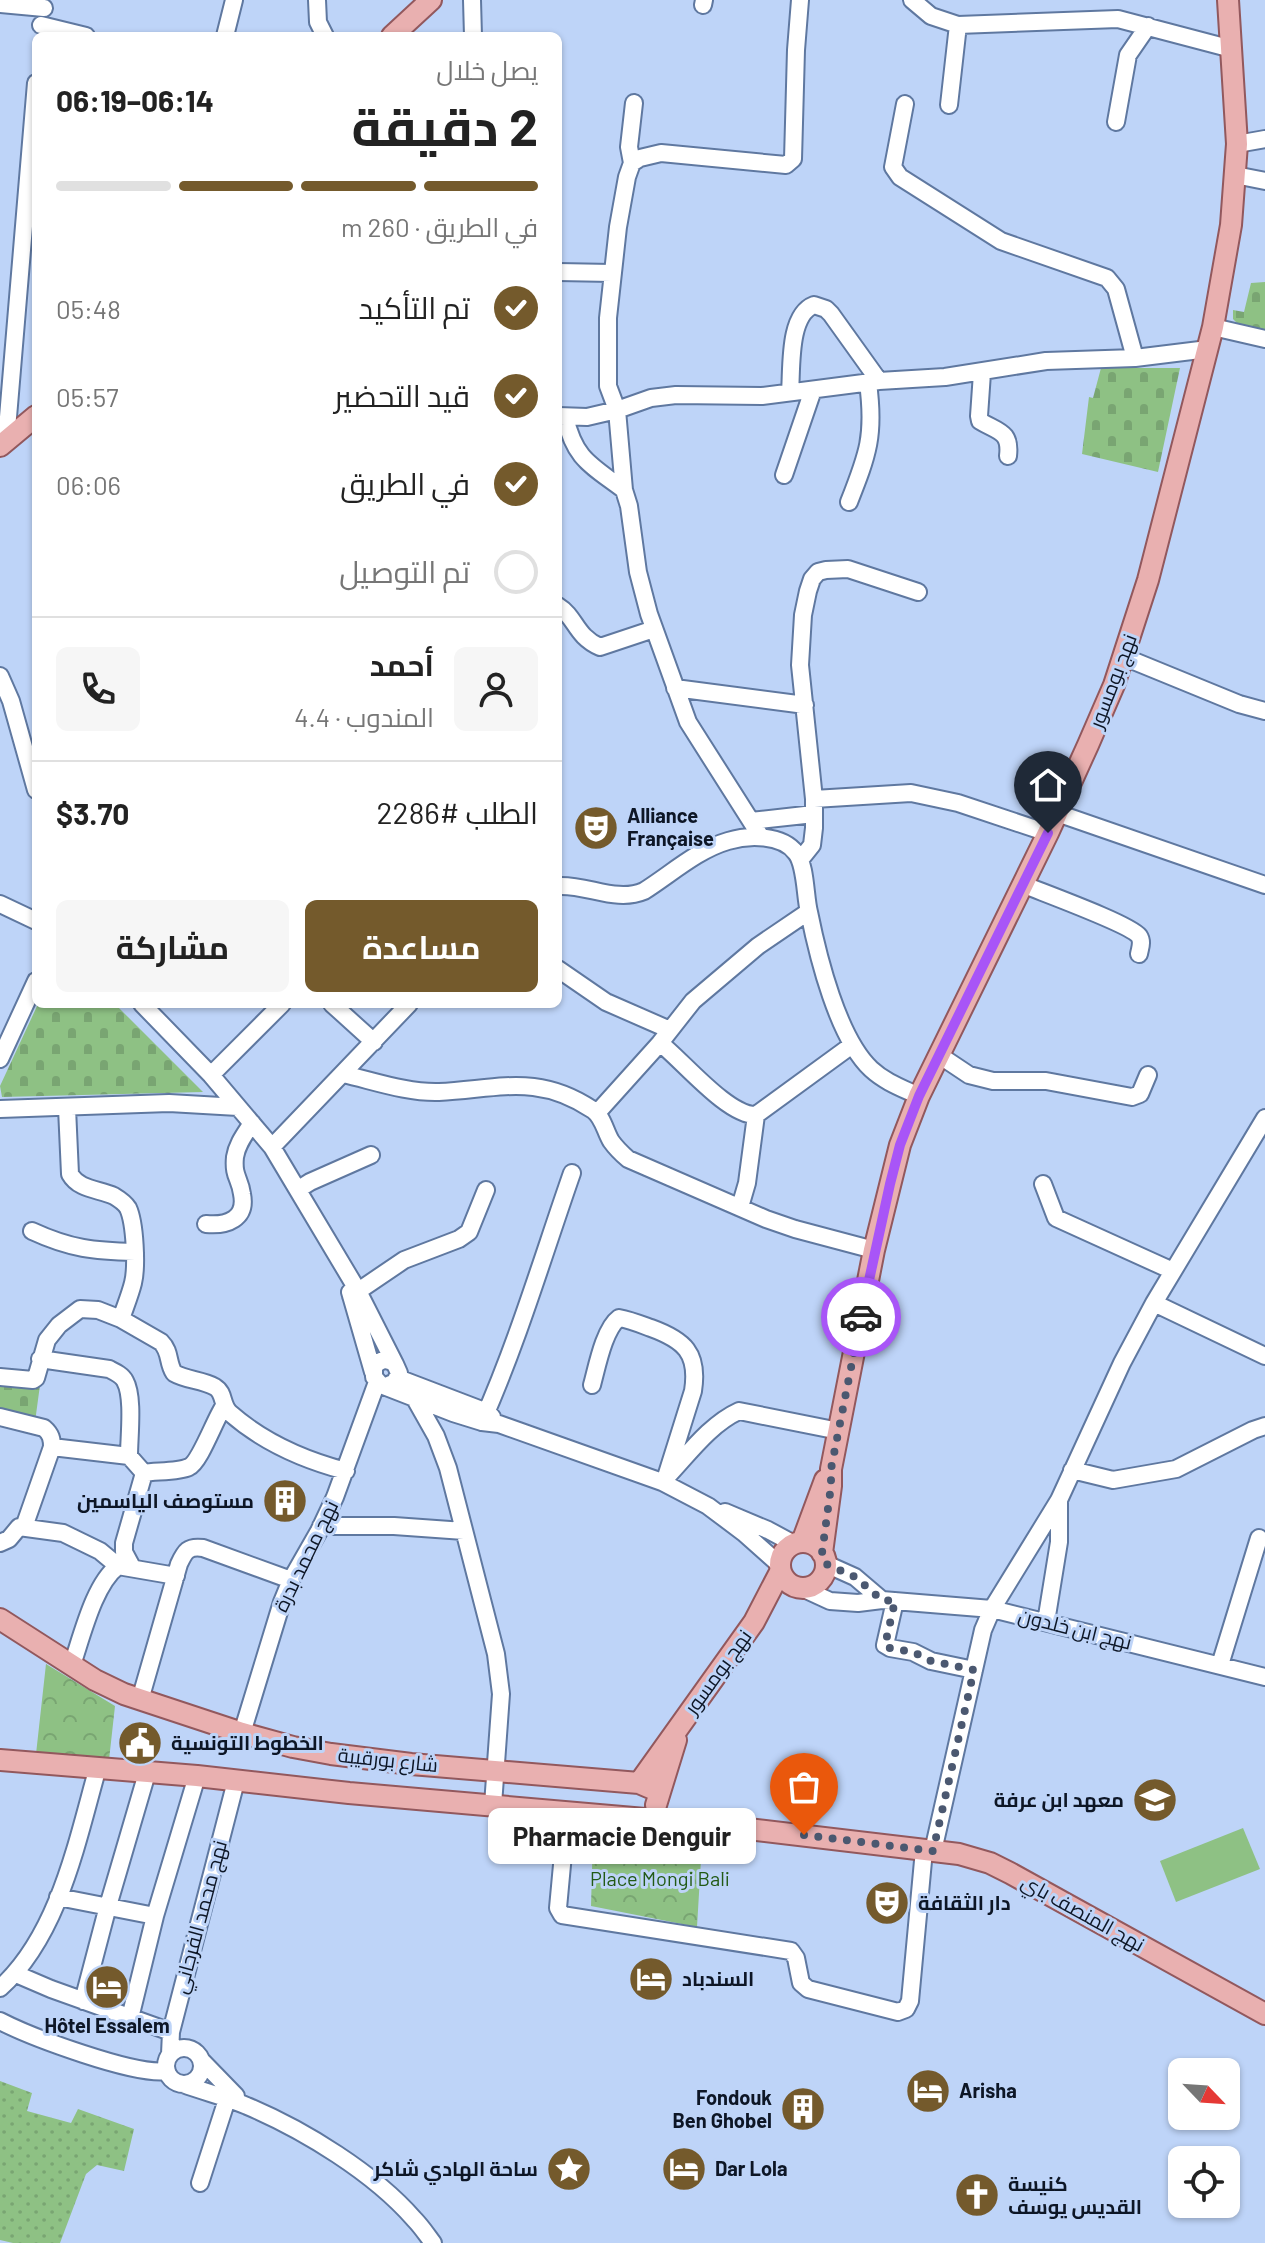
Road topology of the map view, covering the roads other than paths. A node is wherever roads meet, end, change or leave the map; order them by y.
1 (234, 0) edge
2 (317, 0) edge
3 (431, 0) edge
4 (472, 0) edge
5 (800, 0) edge
6 (1228, 0) edge
7 (917, 2) edge
8 (0, 4) edge
9 (45, 4) edge
10 (958, 25) junction
11 (1148, 26) junction
12 (41, 31) edge
13 (226, 32) edge
14 (323, 32) edge
15 (396, 32) edge
16 (473, 32) edge
17 (1232, 49) junction
18 (634, 103) dead end
19 (905, 104) dead end
20 (949, 105) dead end
21 (1116, 122) dead end
22 (32, 126) edge
23 (1265, 139) edge
24 (1237, 144) junction
25 (632, 163) junction
26 (1235, 175) junction
27 (1265, 181) edge
28 (562, 272) edge
29 (612, 273) junction
30 (1213, 327) junction
31 (1265, 339) edge
32 (1208, 349) junction
33 (1135, 358) junction
34 (982, 373) junction
35 (873, 382) junction
36 (813, 390) junction
37 (790, 392) junction
38 (617, 410) junction
39 (562, 416) edge
40 (32, 419) edge
41 (3, 437) edge
42 (1008, 456) dead end
43 (784, 475) dead end
44 (624, 490) junction
45 (849, 502) dead end
46 (918, 592) dead end
47 (562, 609) edge
48 (654, 629) junction
49 (1124, 657) junction
50 (0, 676) edge
51 (675, 688) junction
52 (5, 699) edge
53 (805, 705) junction
54 (1265, 711) edge
55 (32, 727) edge
56 (21, 734) junction
57 (31, 756) edge
58 (814, 806) junction
59 (1057, 813) junction
60 (751, 821) junction
61 (1048, 833) junction
62 (761, 837) junction
63 (800, 860) junction
64 (1022, 884) junction
65 (1265, 885) edge
66 (562, 886) edge
67 (0, 904) edge
68 (808, 912) junction
69 (32, 919) edge
70 (1139, 954) dead end
71 (562, 972) edge
72 (32, 991) edge
73 (146, 1008) edge
74 (278, 1008) edge
75 (336, 1008) edge
76 (405, 1008) edge
77 (665, 1037) junction
78 (374, 1042) junction
79 (852, 1045) junction
80 (939, 1055) junction
81 (0, 1059) edge
82 (343, 1074) junction
83 (211, 1075) junction
84 (1148, 1075) dead end
85 (919, 1096) junction
86 (238, 1107) junction
87 (67, 1108) junction
88 (0, 1109) edge
89 (597, 1113) junction
90 (756, 1115) junction
91 (1265, 1118) edge
92 (252, 1123) junction
93 (272, 1147) junction
94 (371, 1155) dead end
95 (572, 1173) dead end
96 (1043, 1184) dead end
97 (299, 1189) junction
98 (486, 1190) dead end
99 (740, 1207) junction
100 (206, 1224) dead end
101 (32, 1231) dead end
102 (874, 1250) junction
103 (135, 1252) junction
104 (1173, 1271) junction
105 (354, 1294) junction
106 (1154, 1303) junction
107 (121, 1319) junction
108 (1265, 1356) edge
109 (40, 1359) junction
110 (390, 1376) junction
111 (0, 1377) edge
112 (592, 1385) dead end
113 (415, 1399) junction
114 (224, 1406) junction
115 (0, 1417) edge
116 (489, 1419) junction
117 (1265, 1426) edge
118 (839, 1431) junction
119 (52, 1447) junction
120 (129, 1456) junction
121 (831, 1469) junction
122 (1072, 1470) junction
123 (346, 1471) junction
124 (144, 1473) junction
125 (664, 1480) junction
126 (1059, 1500) junction
127 (708, 1506) junction
128 (321, 1526) junction
129 (24, 1527) junction
130 (464, 1531) junction
131 (1259, 1538) dead end
132 (0, 1543) edge
133 (798, 1543) junction
134 (824, 1558) junction
135 (125, 1566) junction
136 (780, 1569) junction
137 (176, 1576) junction
138 (291, 1580) junction
139 (802, 1589) junction
140 (888, 1600) junction
141 (992, 1609) junction
142 (0, 1619) edge
143 (754, 1622) junction
144 (1046, 1622) junction
145 (72, 1665) junction
146 (1220, 1665) junction
147 (974, 1670) junction
148 (1265, 1677) edge
149 (140, 1700) junction
150 (682, 1722) junction
151 (242, 1733) junction
152 (0, 1760) edge
153 (98, 1767) junction
154 (496, 1770) junction
155 (147, 1773) junction
156 (197, 1776) junction
157 (236, 1781) junction
158 (639, 1783) junction
159 (660, 1792) junction
160 (493, 1805) junction
161 (567, 1811) junction
162 (651, 1820) junction
163 (928, 1850) junction
164 (58, 1897) junction
165 (108, 1906) junction
166 (155, 1916) junction
167 (16, 1974) junction
168 (0, 1988) edge
169 (83, 2001) junction
170 (1265, 2014) edge
171 (130, 2018) junction
172 (0, 2021) edge
173 (171, 2032) junction
174 (201, 2060) junction
175 (168, 2062) junction
176 (183, 2084) junction
177 (228, 2095) junction
178 (200, 2183) dead end
179 (415, 2219) junction
180 (417, 2243) edge
181 (433, 2243) edge

1 - 13 street
2 - 14 street
3 - 15 main road
4 - 16 street
5 - 25 street
6 - 17 main road, نهج بومسور
7 - 10 street
8 - 9 street
9 - 12 street
10 - 11 street
10 - 20 street
11 - 17 street
11 - 21 street
17 - 24 main road, نهج بومسور
18 - 25 street
19 - 33 street
22 - 41 street
23 - 24 street
24 - 26 main road, نهج بومسور
25 - 29 street
26 - 27 street
26 - 30 main road, نهج بومسور
28 - 29 street
29 - 38 street
30 - 31 street
30 - 32 main road, نهج بومسور
32 - 33 street
32 - 49 main road, نهج بومسور
33 - 34 street
34 - 35 street
34 - 42 street
35 - 36 street
35 - 37 street
35 - 45 street
36 - 37 street
36 - 43 street
37 - 38 street
38 - 39 street
38 - 44 street
39 - 44 street
40 - 41 main road
44 - 48 street
46 - 53 street
47 - 48 street
48 - 51 street
49 - 54 street
49 - 59 main road, نهج بومسور
50 - 52 street
51 - 53 street
51 - 60 street
52 - 56 street
53 - 58 street
55 - 56 street
56 - 57 street
58 - 60 street
58 - 61 street
58 - 63 street
59 - 61 main road, نهج بومسور
59 - 65 street
60 - 62 street
61 - 64 main road, نهج بومسور
62 - 63 street
62 - 66 street
63 - 68 street
64 - 70 street
64 - 80 main road, نهج بومسور
67 - 69 street
68 - 77 street
68 - 79 street
71 - 77 street
72 - 81 street
73 - 83 street
74 - 83 street
75 - 78 street
76 - 78 street
77 - 89 street
77 - 90 street
78 - 82 street
79 - 85 street
79 - 90 street
80 - 84 street
80 - 85 main road, نهج بومسور
82 - 89 street
82 - 93 street
83 - 86 street
85 - 102 main road, نهج بومسور
86 - 87 street
86 - 92 street
87 - 88 street
87 - 103 street
89 - 99 street
90 - 99 street
91 - 104 street
92 - 93 street
92 - 100 street
93 - 97 street
94 - 97 street
95 - 116 street
96 - 104 street
97 - 105 street
98 - 105 street
99 - 102 street
101 - 103 street
102 - 118 main road, نهج بومسور
103 - 107 street
104 - 106 street
105 - 110 street
105 - 110 street
106 - 108 street
106 - 122 street
107 - 109 street
107 - 114 street
109 - 111 street
109 - 120 street
110 - 113 street
110 - 116 street
110 - 123 street, نهج محمد بدرة
112 - 125 street
113 - 116 street
113 - 130 street
114 - 123 street
114 - 124 street
115 - 119 street
116 - 125 street
117 - 122 street
118 - 121 main road, نهج بومسور
118 - 125 street
119 - 120 street
119 - 129 street
120 - 124 street
121 - 133 main road, نهج بومسور
121 - 134 main road, نهج بومسور
122 - 126 street
123 - 128 street, نهج محمد بدرة
124 - 135 street
125 - 127 street
126 - 141 street
126 - 144 street
127 - 133 street
127 - 136 street
128 - 130 street
128 - 138 street, نهج محمد بدرة
129 - 132 street
129 - 135 street
130 - 154 street
131 - 146 street
133 - 134 main road
133 - 136 main road, نهج بومسور
134 - 139 main road, نهج بومسور
134 - 140 street
135 - 137 street
135 - 145 street
136 - 139 main road
136 - 143 main road, نهج بومسور
137 - 138 street
137 - 149 street
138 - 151 street, نهج محمد بدرة
139 - 140 street, نهج ابن خلدون
139 - 143 main road, نهج بومسور
140 - 141 street, نهج ابن خلدون
140 - 147 street
141 - 144 street, نهج ابن خلدون
141 - 147 street
142 - 145 main road, شارع بورقيبة
143 - 150 main road, نهج بومسور
144 - 146 street, نهج ابن خلدون
145 - 149 main road, شارع بورقيبة
146 - 148 street, نهج ابن خلدون
147 - 163 street
149 - 151 main road, شارع بورقيبة
150 - 158 main road, نهج بومسور
150 - 159 main road, نهج بومسور
151 - 154 main road, شارع بورقيبة
152 - 153 main road, شارع بورقيبة
153 - 155 main road, شارع بورقيبة
153 - 164 street
154 - 158 main road, شارع بورقيبة
154 - 160 street
155 - 156 main road, شارع بورقيبة
155 - 165 street
156 - 157 main road, شارع بورقيبة
156 - 166 street
157 - 160 main road, شارع بورقيبة
157 - 173 street, نهج محمد الفرجاني
158 - 159 main road, شارع بورقيبة
159 - 162 main road, نهج بومسور
160 - 161 main road, شارع بورقيبة
161 - 162 main road, شارع بورقيبة
161 - 163 street
162 - 163 main road, نهج المنصف باي
163 - 170 main road, نهج المنصف باي
164 - 165 street
164 - 167 street
165 - 166 street
165 - 169 street
166 - 171 street
167 - 168 street
167 - 169 street
169 - 171 street
171 - 173 street
172 - 175 street
173 - 175 street, نهج محمد الفرجاني
174 - 175 street
174 - 176 street
174 - 177 street
175 - 176 street
176 - 177 street
177 - 178 street
177 - 179 street
179 - 180 street
179 - 181 street

